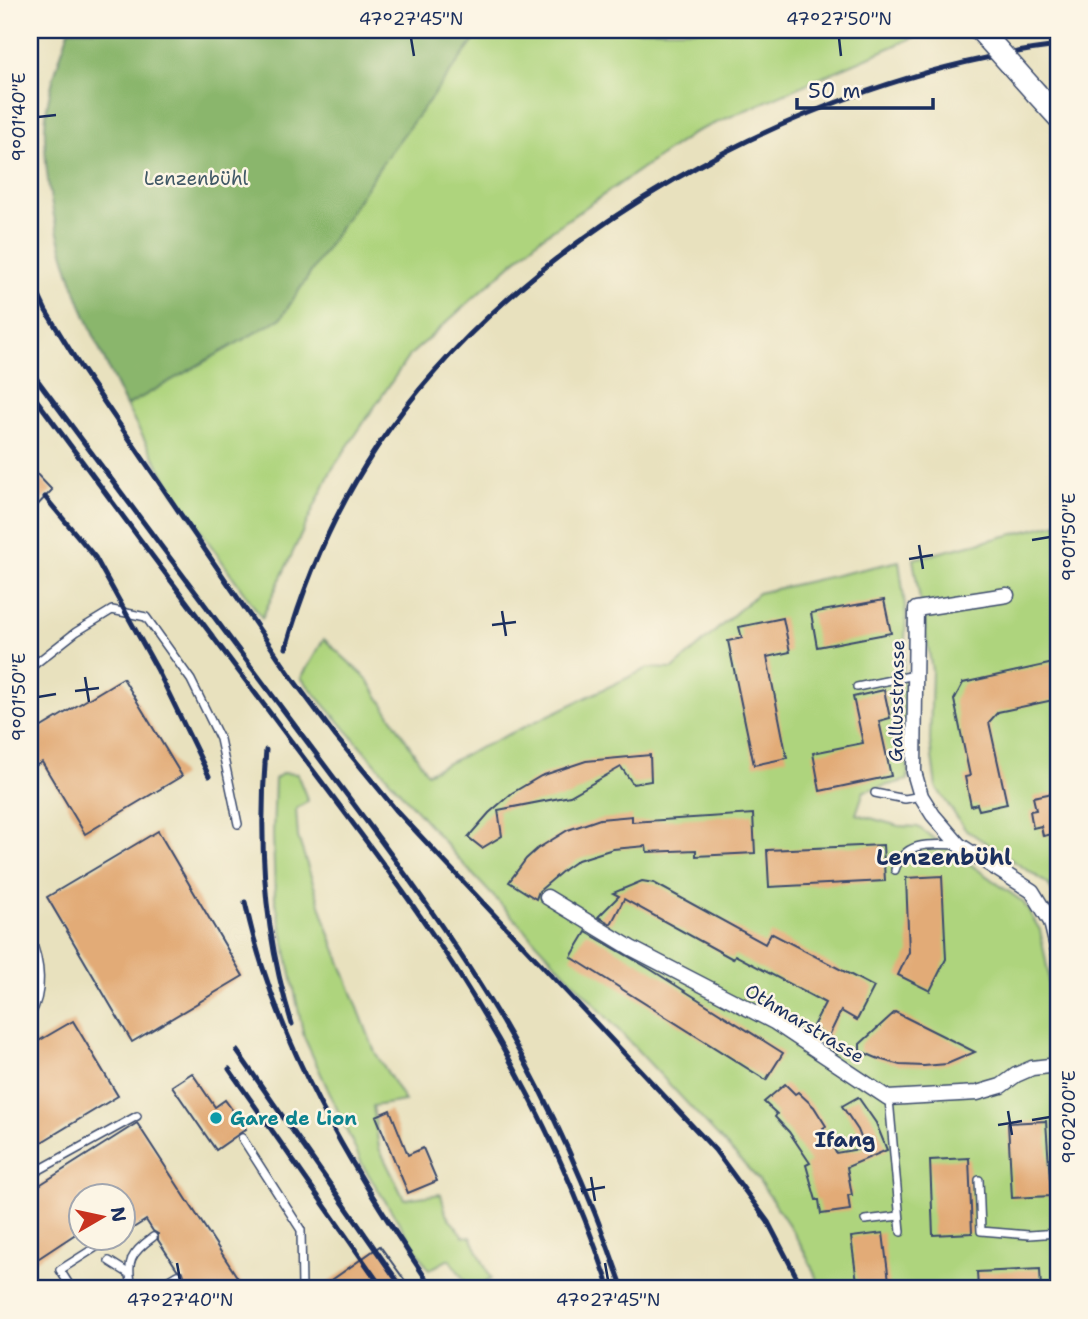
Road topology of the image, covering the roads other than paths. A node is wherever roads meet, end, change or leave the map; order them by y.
1 (980, 30) edge
2 (1058, 117) edge
3 (1007, 595) dead end
4 (30, 659) edge
5 (41, 659) junction
6 (30, 668) edge
7 (916, 675) junction
8 (857, 687) dead end
9 (875, 793) dead end
10 (921, 796) junction
11 (238, 824) dead end
12 (959, 845) junction
13 (895, 870) dead end
14 (547, 897) dead end
15 (30, 937) edge
16 (1058, 951) edge
17 (30, 1016) edge
18 (1058, 1065) edge
19 (888, 1098) junction
20 (137, 1116) dead end
21 (242, 1138) dead end
22 (30, 1175) edge
23 (979, 1180) dead end
24 (899, 1216) junction
25 (865, 1220) dead end
26 (901, 1232) dead end
27 (1058, 1233) edge
28 (153, 1237) dead end
29 (88, 1252) edge
30 (108, 1261) dead end
31 (128, 1273) junction
32 (177, 1275) dead end
33 (72, 1289) edge
34 (134, 1289) edge
35 (154, 1289) edge
36 (302, 1289) edge

1 - 2 main road, bridge
3 - 7 street, Gallusstrasse
4 - 5 lane
5 - 6 lane
5 - 11 lane
7 - 8 lane
7 - 10 street, Gallusstrasse
9 - 10 lane
10 - 12 street, Gallusstrasse
12 - 13 lane
12 - 16 street, Gallusstrasse
14 - 19 street, Othmarstrasse
15 - 17 lane
18 - 19 street
19 - 24 lane
20 - 22 lane
21 - 36 lane
23 - 27 lane
24 - 25 lane
24 - 26 lane
28 - 31 lane
29 - 33 lane
30 - 31 lane
31 - 34 lane
32 - 35 lane

